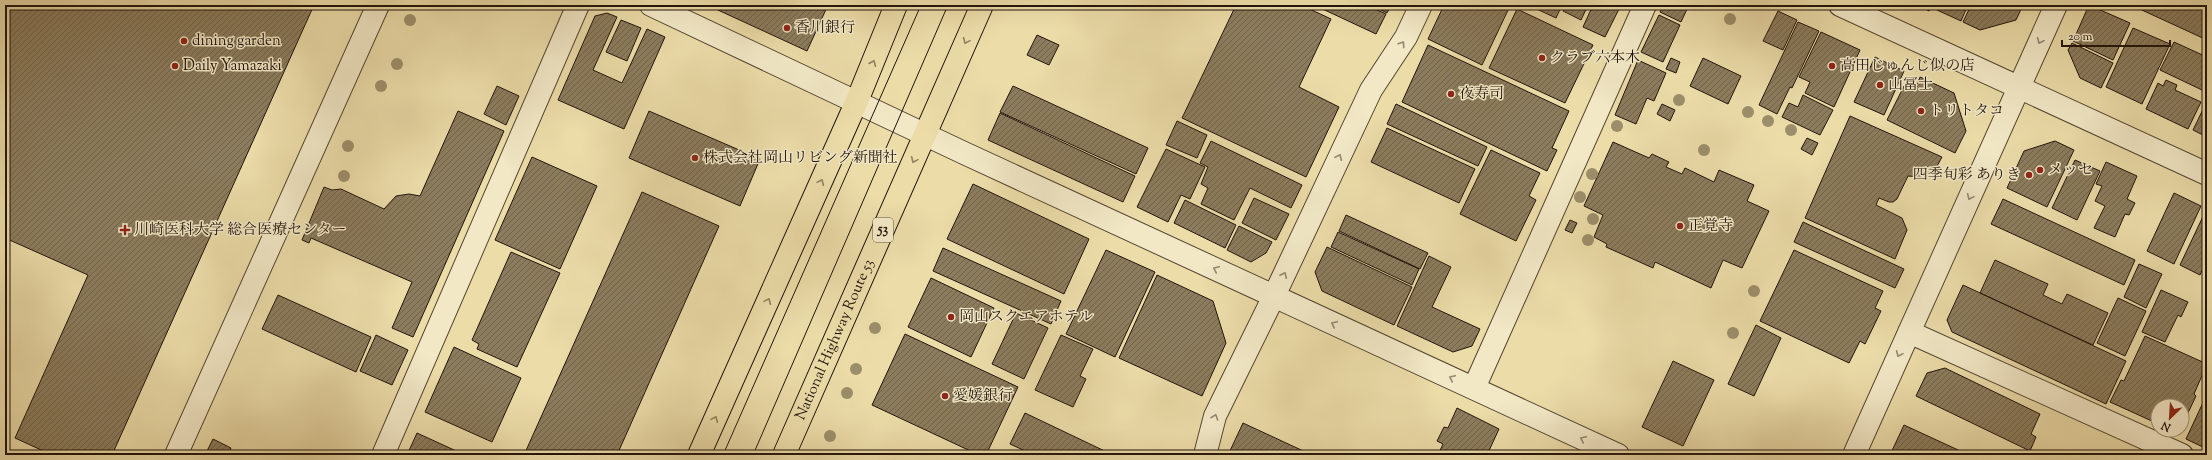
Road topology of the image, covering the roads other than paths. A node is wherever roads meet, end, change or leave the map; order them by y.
1 (378, 5) edge
2 (578, 5) edge
3 (651, 5) edge
4 (896, 5) edge
5 (982, 5) edge
6 (1421, 5) edge
7 (1645, 5) edge
8 (1840, 5) edge
9 (2056, 5) edge
10 (2019, 87) junction
11 (857, 101) junction
12 (925, 134) junction
13 (2207, 174) edge
14 (1274, 296) junction
15 (1909, 332) junction
16 (1474, 388) junction
17 (176, 455) edge
18 (383, 455) edge
19 (699, 455) edge
20 (784, 455) edge
21 (1205, 455) edge
22 (1618, 455) edge
23 (1854, 455) edge
24 (2182, 455) edge

1 - 17 street
2 - 18 street
3 - 11 street
11 -> 4 highway
5 -> 12 highway, National Highway Route 53 / 53
14 -> 6 street
7 - 16 street
8 - 10 street
9 -> 10 street
10 - 13 street
10 -> 15 street
11 - 12 street
19 -> 11 highway
14 -> 12 street
12 -> 20 highway, National Highway Route 53 / 53
16 -> 14 street
21 -> 14 street
15 -> 23 street
15 - 24 street
22 -> 16 street

